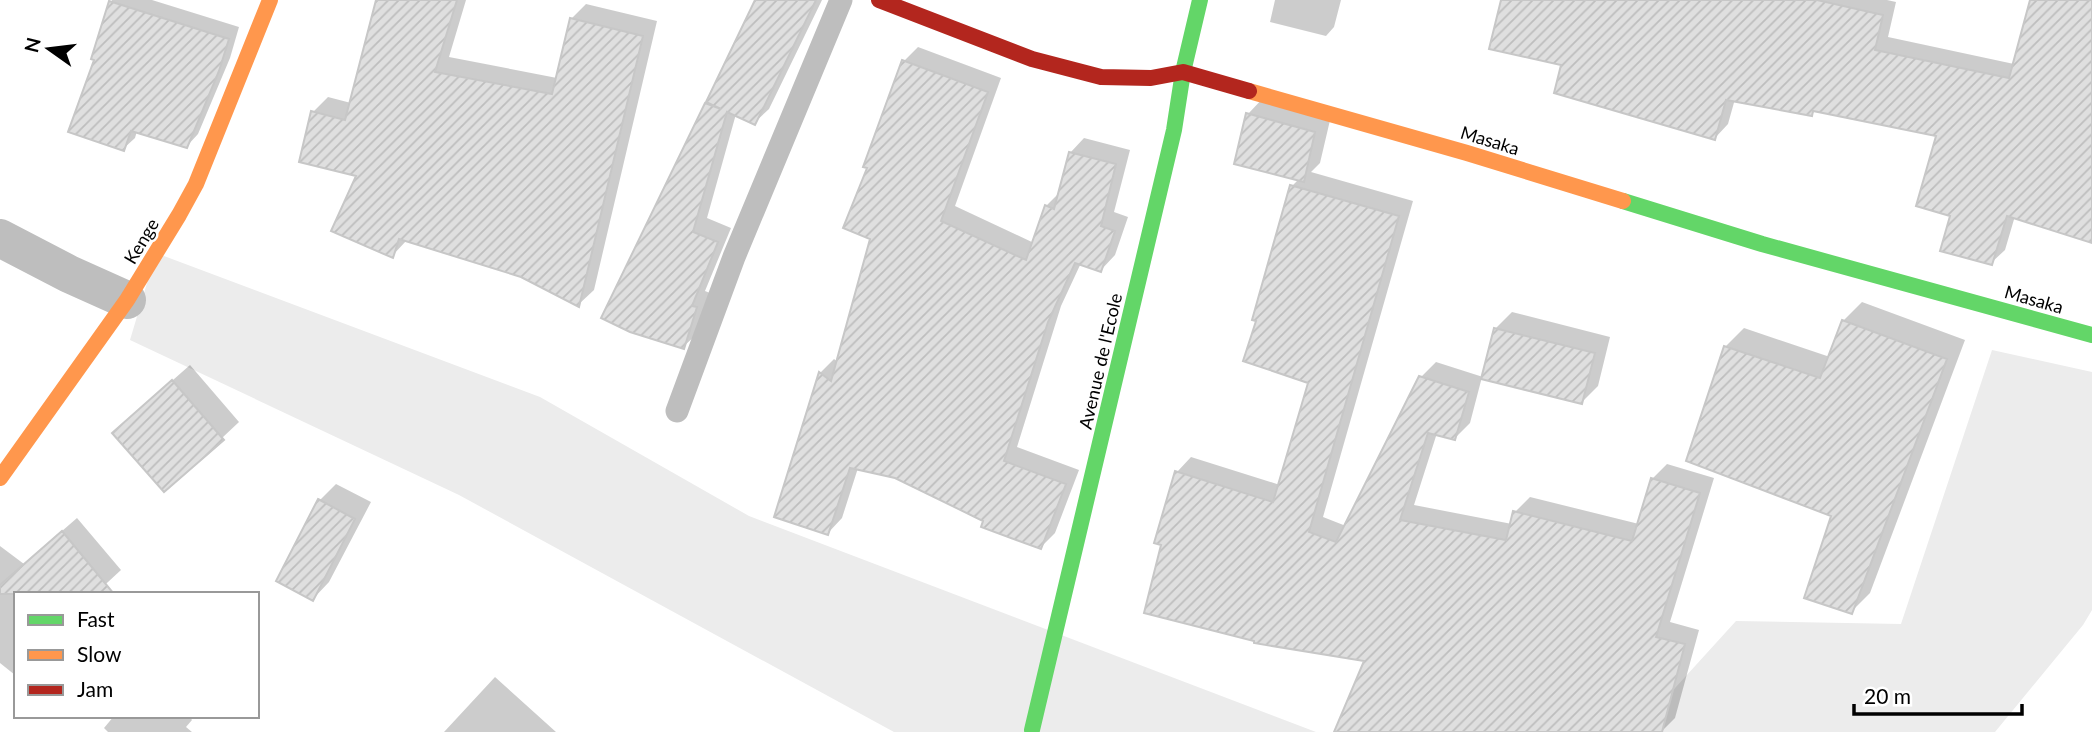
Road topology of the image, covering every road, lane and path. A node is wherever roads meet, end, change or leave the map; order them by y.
1 (270, 0) edge
2 (841, 0) edge
3 (878, 0) edge
4 (1200, 0) edge
5 (1184, 72) junction
6 (0, 238) edge
7 (127, 300) junction
8 (2092, 335) edge
9 (677, 411) dead end
10 (0, 478) edge
11 (1032, 731) edge

1 - 7 street, Kenge
2 - 9 lane
3 - 5 street, Masaka
4 - 5 street, Avenue de l'Ecole
5 - 8 street, Masaka
5 - 11 street, Avenue de l'Ecole
6 - 7 street
7 - 10 street, Kenge

